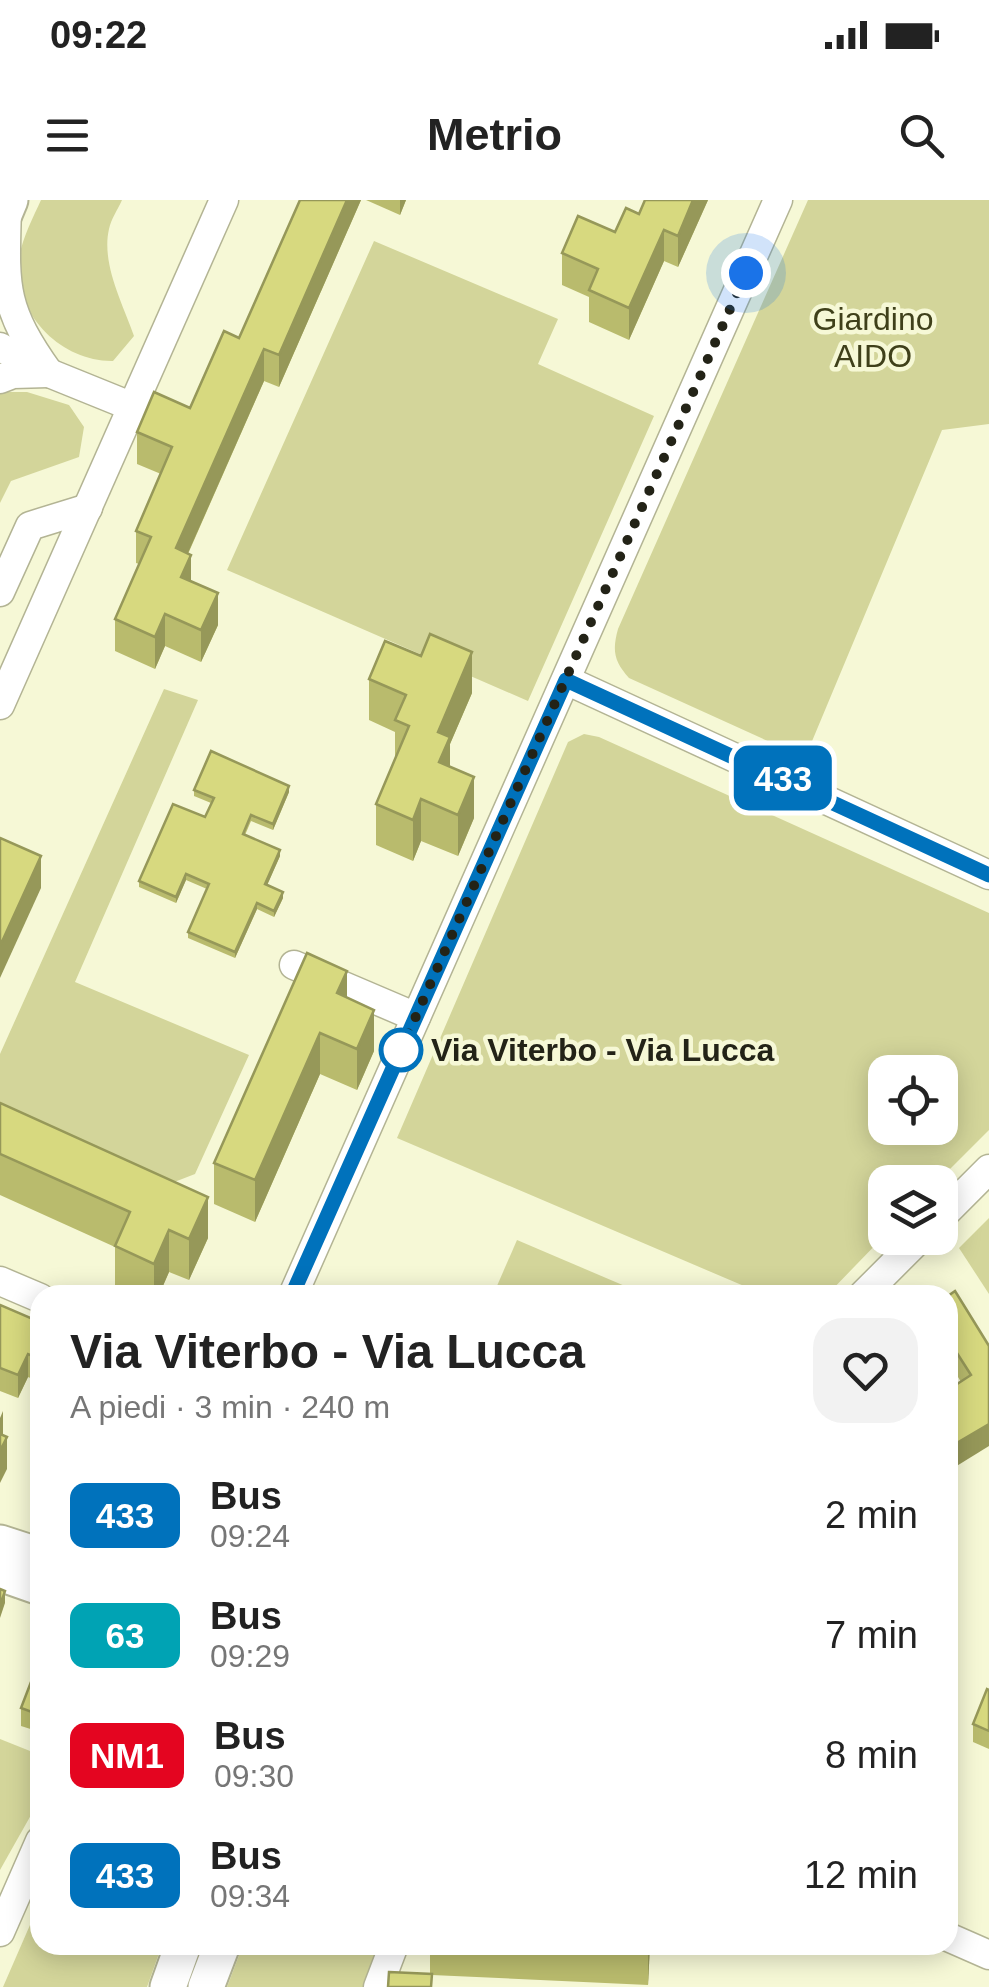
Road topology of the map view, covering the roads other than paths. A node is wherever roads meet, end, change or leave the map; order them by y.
1 (224, 200) edge
2 (778, 200) edge
3 (6, 210) edge
4 (0, 347) edge
5 (49, 373) junction
6 (0, 379) edge
7 (133, 407) junction
8 (88, 508) junction
9 (0, 592) edge
10 (566, 680) junction
11 (0, 706) edge
12 (989, 874) edge
13 (294, 965) dead end
14 (416, 1017) junction
15 (989, 1169) edge
16 (958, 1200) edge
17 (903, 1255) edge
18 (0, 1281) edge
19 (296, 1285) edge
20 (873, 1285) edge
21 (30, 1294) edge
22 (0, 1543) edge
23 (30, 1553) edge
24 (0, 1573) edge
25 (30, 1584) edge
26 (30, 1864) edge
27 (0, 1932) edge
28 (958, 1941) edge
29 (179, 1955) edge
30 (218, 1955) edge
31 (390, 1955) edge
32 (989, 1955) edge
33 (168, 1987) edge
34 (206, 1987) edge
35 (378, 1987) edge

1 - 7 street
2 - 10 street
3 - 5 street
4 - 5 street
5 - 6 street
5 - 7 street
7 - 8 street
8 - 9 street
8 - 11 street
10 - 12 street
10 - 14 street
13 - 14 street
14 - 19 street
15 - 16 street
17 - 20 street
18 - 21 street
22 - 23 main road
24 - 25 main road
26 - 27 street
28 - 32 street
29 - 33 main road
30 - 34 main road
31 - 35 street

